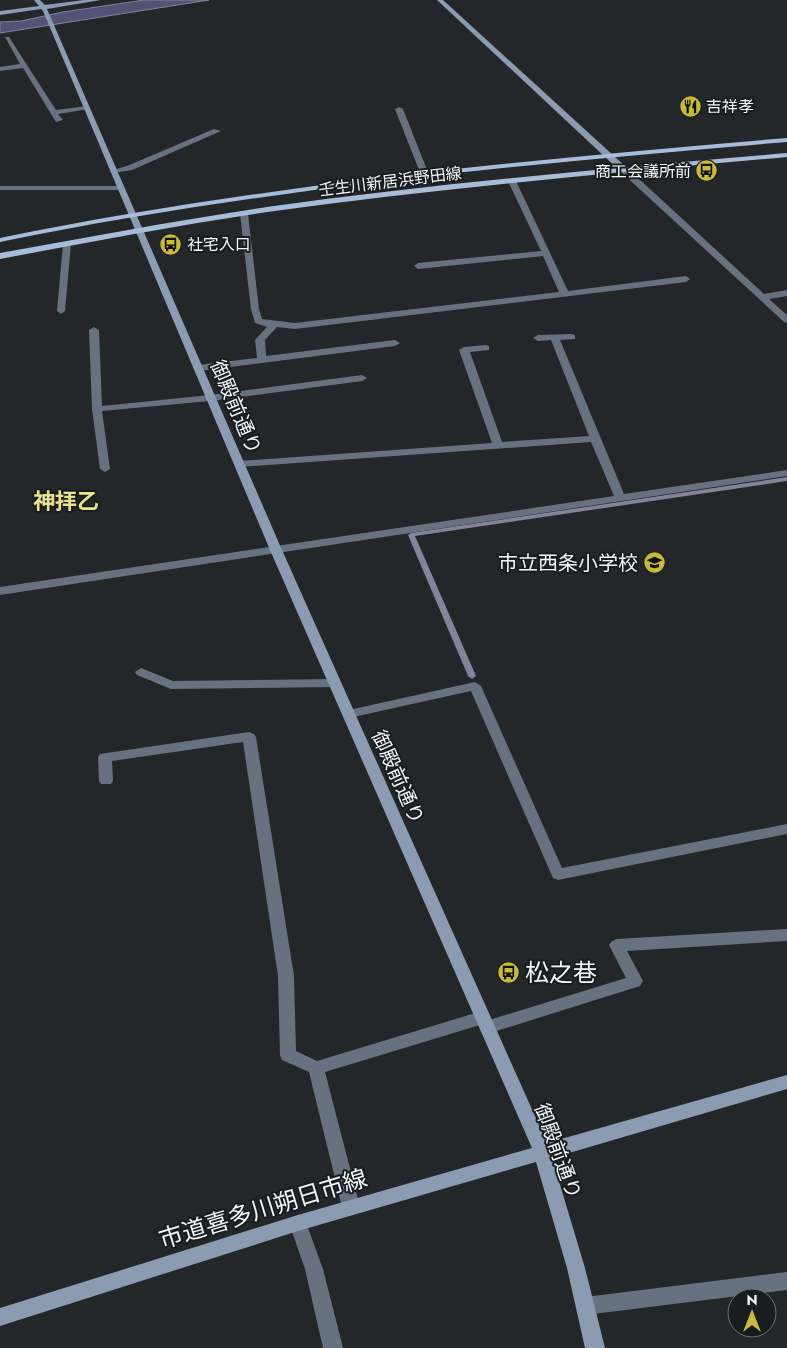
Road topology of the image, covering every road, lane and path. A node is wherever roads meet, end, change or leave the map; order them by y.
1 (37, 0) edge
2 (98, 0) edge
3 (440, 0) edge
4 (45, 9) junction
5 (0, 13) edge
6 (7, 38) dead end
7 (24, 66) junction
8 (0, 69) edge
9 (87, 108) junction
10 (399, 109) dead end
11 (54, 112) junction
12 (59, 120) dead end
13 (217, 131) dead end
14 (787, 140) edge
15 (608, 155) junction
16 (787, 155) edge
17 (623, 169) junction
18 (113, 171) junction
19 (425, 175) junction
20 (512, 181) junction
21 (0, 188) edge
22 (121, 188) junction
23 (132, 214) junction
24 (244, 214) junction
25 (141, 231) junction
26 (0, 240) edge
27 (67, 244) junction
28 (546, 252) junction
29 (0, 256) edge
30 (418, 266) dead end
31 (686, 279) dead end
32 (565, 294) junction
33 (787, 294) edge
34 (762, 296) junction
35 (61, 311) dead end
36 (787, 320) edge
37 (274, 325) junction
38 (94, 330) dead end
39 (572, 337) dead end
40 (538, 338) dead end
41 (555, 338) junction
42 (395, 343) dead end
43 (486, 348) dead end
44 (262, 360) junction
45 (198, 368) junction
46 (362, 378) dead end
47 (210, 398) junction
48 (97, 409) junction
49 (595, 438) junction
50 (498, 446) junction
51 (239, 464) junction
52 (105, 469) dead end
53 (787, 473) edge
54 (620, 498) junction
55 (276, 550) junction
56 (0, 591) edge
57 (141, 672) dead end
58 (335, 683) junction
59 (348, 714) junction
60 (106, 781) dead end
61 (787, 829) edge
62 (787, 934) edge
63 (484, 1022) junction
64 (316, 1068) junction
65 (787, 1082) edge
66 (542, 1152) junction
67 (351, 1207) junction
68 (298, 1223) junction
69 (787, 1280) edge
70 (585, 1306) junction
71 (0, 1318) edge
72 (333, 1348) edge
73 (595, 1348) edge

1 - 4 street
2 - 4 street
3 - 15 street
4 - 5 street
4 - 9 street, 御殿前通り
6 - 7 street
7 - 8 street
7 - 11 street
9 - 11 street
9 - 18 street, 御殿前通り
10 - 19 street
11 - 12 street
13 - 18 street
14 - 15 main road, 壬生川新居浜野田線
15 - 17 street
15 - 19 main road, 壬生川新居浜野田線
16 - 17 main road, 壬生川新居浜野田線
17 - 20 main road, 壬生川新居浜野田線
17 - 34 street
18 - 22 street, 御殿前通り
19 - 23 main road, 壬生川新居浜野田線
20 - 24 main road, 壬生川新居浜野田線
20 - 28 street
21 - 22 street
22 - 23 street, 御殿前通り
23 - 25 street, 御殿前通り
23 - 26 main road, 壬生川新居浜野田線
24 - 25 main road, 壬生川新居浜野田線
24 - 37 street
25 - 27 main road, 壬生川新居浜野田線
25 - 45 street, 御殿前通り
27 - 29 main road, 壬生川新居浜野田線
27 - 35 street
28 - 30 street
28 - 32 street
31 - 32 street
32 - 37 street
33 - 34 street
34 - 36 street
37 - 44 street
38 - 48 street
39 - 41 street
40 - 41 street
41 - 49 street
42 - 44 street
43 - 50 street
44 - 45 street
45 - 47 street, 御殿前通り
46 - 47 street
47 - 48 street
47 - 51 street, 御殿前通り
48 - 52 street
49 - 50 street
49 - 54 street
50 - 51 street
51 - 55 street, 御殿前通り
53 - 54 street
54 - 55 street
55 - 56 street
55 - 58 street, 御殿前通り
57 - 58 street
58 - 59 street, 御殿前通り
59 - 61 street
59 - 63 street, 御殿前通り
60 - 64 street
62 - 63 street
63 - 64 street
63 - 66 street, 御殿前通り
64 - 67 street
65 - 66 street, 市道喜多川朔日市線
66 - 67 street, 市道喜多川朔日市線
66 - 70 street, 御殿前通り
67 - 68 street, 市道喜多川朔日市線
68 - 71 street, 市道喜多川朔日市線
68 - 72 street
69 - 70 street
70 - 73 street, 御殿前通り

